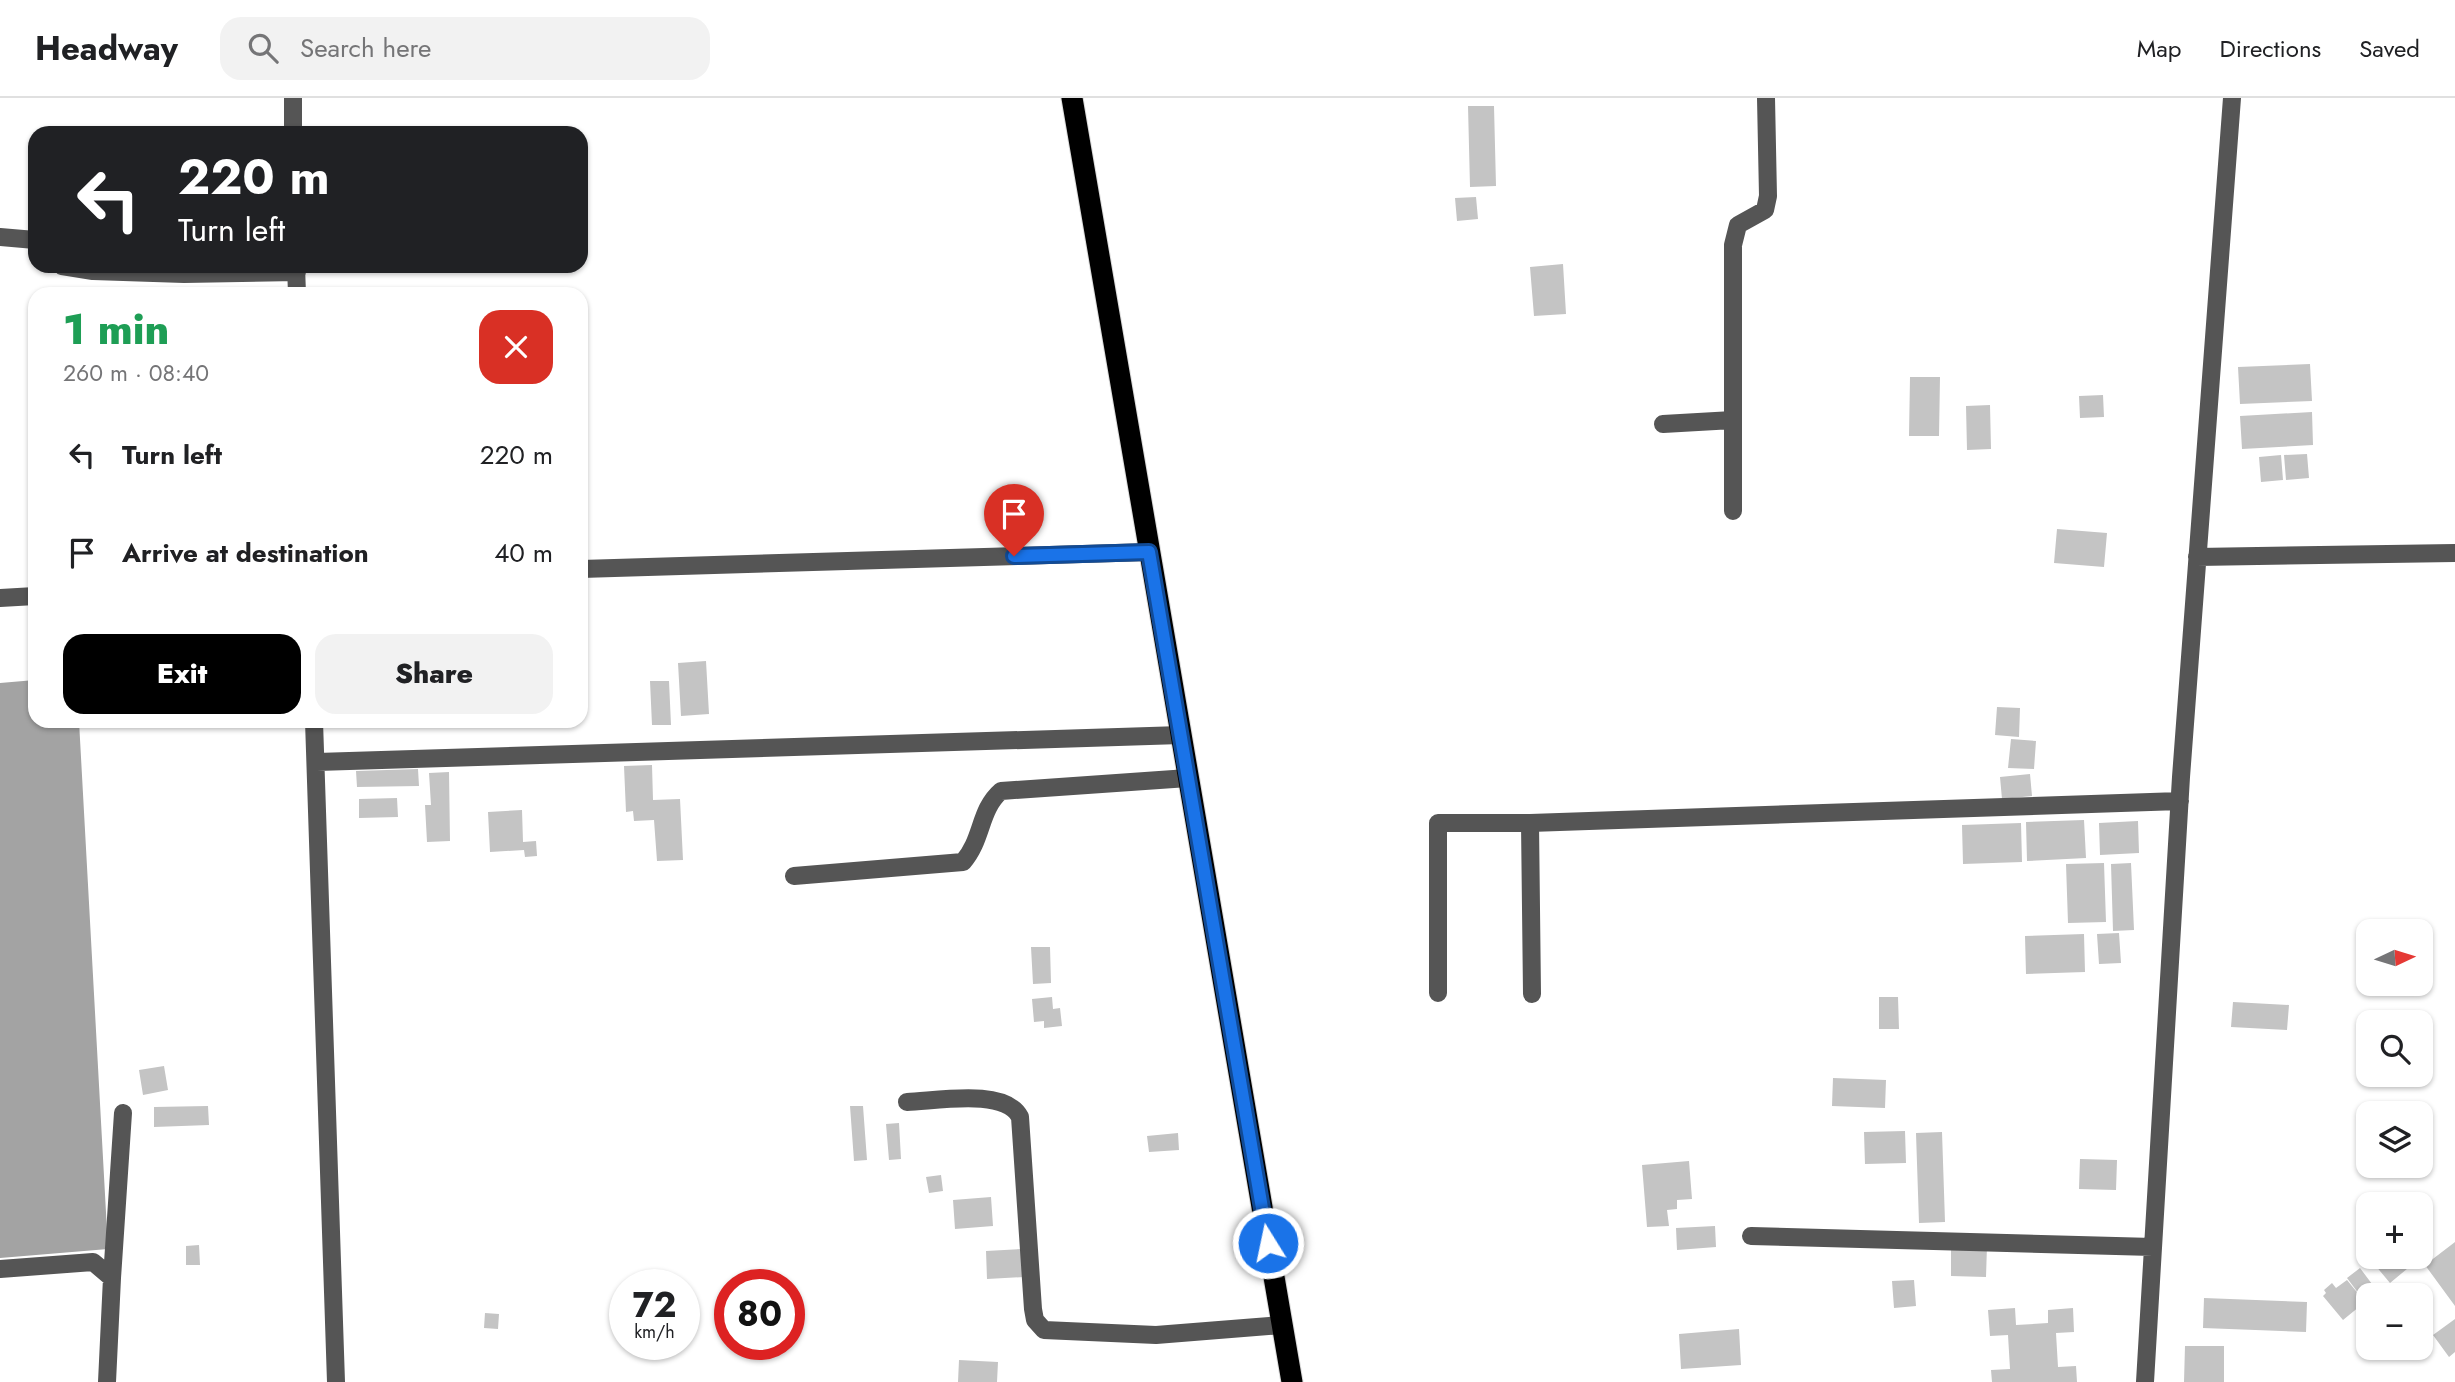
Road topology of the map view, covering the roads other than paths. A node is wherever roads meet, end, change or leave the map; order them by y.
1 (293, 98) edge
2 (1072, 98) edge
3 (1766, 98) edge
4 (2232, 98) edge
5 (293, 126) edge
6 (0, 237) edge
7 (28, 239) edge
8 (154, 273) edge
9 (207, 273) edge
10 (1733, 421) junction
11 (1663, 424) dead end
12 (1733, 511) dead end
13 (1149, 552) junction
14 (2455, 552) edge
15 (2197, 557) junction
16 (588, 569) edge
17 (28, 596) edge
18 (0, 598) edge
19 (315, 728) edge
20 (1181, 735) junction
21 (317, 762) junction
22 (1188, 778) junction
23 (2180, 801) junction
24 (1530, 823) junction
25 (794, 876) dead end
26 (1438, 993) dead end
27 (1532, 994) dead end
28 (907, 1102) dead end
29 (123, 1113) dead end
30 (1751, 1237) dead end
31 (2153, 1247) junction
32 (0, 1269) edge
33 (112, 1278) junction
34 (1282, 1325) junction
35 (107, 1382) edge
36 (337, 1382) edge
37 (1292, 1382) edge
38 (2145, 1382) edge

1 - 5 street
2 - 13 highway
3 - 10 street
4 - 15 street
6 - 7 street
8 - 9 street
10 - 11 street
10 - 12 street
13 - 16 street
13 - 20 highway
14 - 15 street
15 - 23 street
17 - 18 street
19 - 21 street
20 - 21 street
20 - 22 highway
21 - 36 street
22 - 25 street
22 - 34 highway
23 - 24 street
23 - 31 street
24 - 26 street
24 - 27 street
28 - 34 street
29 - 33 street
30 - 31 street
31 - 38 street
32 - 33 street
33 - 35 street
34 - 37 highway

